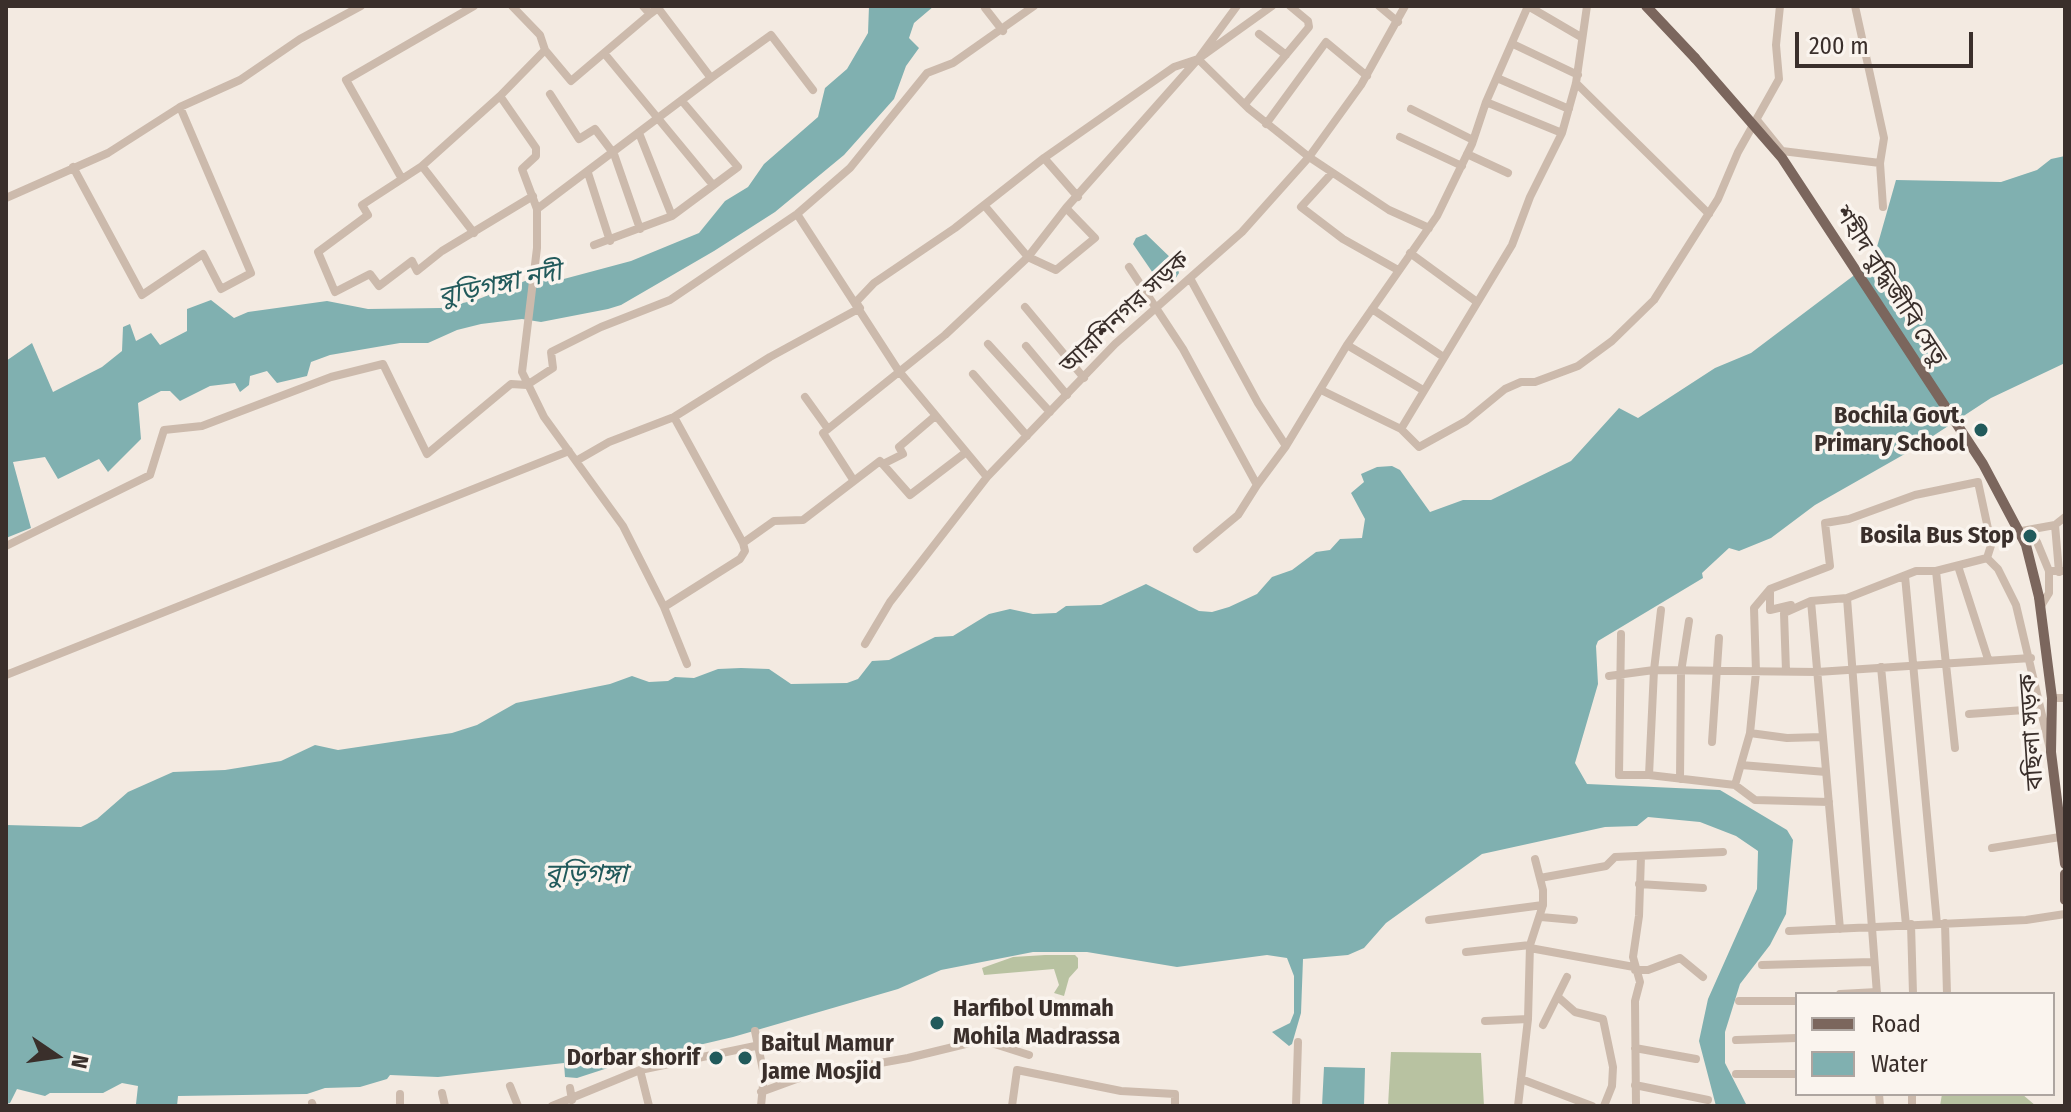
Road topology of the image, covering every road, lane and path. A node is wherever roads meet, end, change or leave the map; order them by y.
1 (361, 6) edge
2 (474, 6) edge
3 (512, 6) edge
4 (643, 6) edge
5 (1034, 6) edge
6 (1237, 6) edge
7 (1272, 6) edge
8 (1290, 6) edge
9 (1379, 6) edge
10 (1405, 6) edge
11 (1528, 6) edge
12 (1587, 6) edge
13 (1646, 6) edge
14 (1780, 6) edge
15 (1855, 6) edge
16 (985, 8) dead end
17 (650, 14) junction
18 (1398, 22) junction
19 (1003, 31) junction
20 (1259, 34) dead end
21 (1581, 37) junction
22 (1513, 44) junction
23 (545, 50) junction
24 (604, 53) junction
25 (1286, 55) junction
26 (1198, 59) junction
27 (1367, 76) junction
28 (711, 78) junction
29 (1497, 78) junction
30 (1577, 79) junction
31 (813, 90) dead end
32 (550, 94) dead end
33 (500, 96) junction
34 (682, 101) junction
35 (1486, 102) junction
36 (1245, 104) junction
37 (180, 107) junction
38 (1411, 109) dead end
39 (1569, 109) junction
40 (656, 120) junction
41 (1757, 120) junction
42 (1266, 124) junction
43 (639, 133) junction
44 (1562, 133) junction
45 (1400, 137) dead end
46 (1473, 140) junction
47 (614, 154) junction
48 (1467, 154) junction
49 (1309, 157) junction
50 (1044, 158) junction
51 (1880, 163) junction
52 (422, 166) junction
53 (1462, 166) junction
54 (73, 167) junction
55 (588, 173) junction
56 (1332, 173) junction
57 (1508, 173) dead end
58 (402, 179) junction
59 (713, 185) junction
60 (533, 196) junction
61 (1078, 197) junction
62 (6, 198) edge
63 (984, 205) junction
64 (1883, 207) dead end
65 (1066, 208) junction
66 (537, 209) junction
67 (797, 214) junction
68 (1709, 214) junction
69 (672, 216) junction
70 (1429, 228) junction
71 (640, 229) junction
72 (474, 233) junction
73 (610, 241) junction
74 (594, 245) dead end
75 (1410, 253) junction
76 (1028, 257) junction
77 (1129, 267) dead end
78 (1398, 270) junction
79 (1191, 280) junction
80 (1477, 302) junction
81 (1025, 307) dead end
82 (1157, 307) junction
83 (861, 309) junction
84 (1372, 309) junction
85 (988, 344) dead end
86 (1347, 345) junction
87 (1026, 346) dead end
88 (1442, 356) junction
89 (898, 370) junction
90 (973, 374) dead end
91 (1084, 378) junction
92 (527, 385) junction
93 (1321, 390) junction
94 (1423, 390) junction
95 (1067, 395) junction
96 (805, 397) dead end
97 (1050, 412) junction
98 (674, 417) junction
99 (934, 417) junction
100 (828, 429) junction
101 (1401, 429) junction
102 (1027, 436) junction
103 (1286, 446) junction
104 (569, 451) junction
105 (965, 453) junction
106 (576, 461) junction
107 (883, 464) junction
108 (987, 477) junction
109 (854, 481) junction
110 (1257, 485) junction
111 (2065, 517) edge
112 (2055, 525) junction
113 (1990, 538) junction
114 (2037, 542) dead end
115 (743, 543) junction
116 (6, 546) edge
117 (1197, 549) dead end
118 (1987, 558) junction
119 (1958, 566) junction
120 (1936, 571) junction
121 (2049, 571) junction
122 (2062, 571) edge
123 (1905, 576) junction
124 (1770, 589) junction
125 (1847, 598) junction
126 (1811, 601) junction
127 (2040, 602) junction
128 (664, 607) junction
129 (1795, 607) junction
130 (1661, 610) dead end
131 (1689, 621) dead end
132 (1621, 634) dead end
133 (1719, 638) dead end
134 (865, 644) dead end
135 (2031, 658) junction
136 (1988, 659) junction
137 (1944, 661) junction
138 (687, 664) dead end
139 (1913, 664) junction
140 (1881, 667) junction
141 (1855, 669) junction
142 (1654, 670) junction
143 (1717, 671) junction
144 (1786, 671) junction
145 (1621, 672) junction
146 (1681, 672) junction
147 (1756, 672) junction
148 (1817, 672) junction
149 (6, 675) edge
150 (1609, 676) dead end
151 (2052, 698) junction
152 (2065, 698) edge
153 (2038, 709) junction
154 (1969, 714) dead end
155 (1750, 733) junction
156 (1822, 737) junction
157 (1712, 742) dead end
158 (1955, 748) dead end
159 (2051, 752) junction
160 (1741, 765) junction
161 (1826, 772) junction
162 (1649, 775) junction
163 (1680, 779) junction
164 (1735, 785) junction
165 (1829, 802) junction
166 (2062, 818) edge
167 (2060, 837) junction
168 (1992, 848) dead end
169 (1723, 852) dead end
170 (2064, 852) edge
171 (1641, 856) junction
172 (1535, 859) dead end
173 (2065, 864) edge
174 (2065, 874) edge
175 (1540, 878) junction
176 (1639, 884) junction
177 (1703, 888) dead end
178 (2065, 900) edge
179 (1543, 905) junction
180 (2065, 914) edge
181 (1541, 917) junction
182 (1429, 920) dead end
183 (1574, 920) dead end
184 (1909, 924) junction
185 (1941, 924) junction
186 (1840, 929) junction
187 (1872, 929) junction
188 (1789, 931) dead end
189 (1530, 947) junction
190 (1466, 952) dead end
191 (1872, 962) junction
192 (1762, 965) dead end
193 (1634, 968) junction
194 (1567, 977) dead end
195 (1703, 977) dead end
196 (1877, 992) edge
197 (1913, 992) edge
198 (1947, 992) edge
199 (1558, 997) junction
200 (1739, 1001) dead end
201 (1795, 1001) edge
202 (1528, 1019) junction
203 (1485, 1021) dead end
204 (1543, 1025) dead end
205 (755, 1031) dead end
206 (1795, 1038) edge
207 (1736, 1040) dead end
208 (1298, 1042) dead end
209 (760, 1045) junction
210 (1635, 1048) junction
211 (1029, 1055) dead end
212 (1696, 1059) dead end
213 (640, 1070) junction
214 (1736, 1074) dead end
215 (1795, 1074) edge
216 (1521, 1079) junction
217 (1635, 1085) junction
218 (510, 1086) dead end
219 (570, 1088) dead end
220 (761, 1092) junction
221 (442, 1093) dead end
222 (400, 1094) dead end
223 (1708, 1100) dead end
224 (575, 1103) edge
225 (400, 1106) edge
226 (445, 1106) edge
227 (518, 1106) edge
228 (552, 1106) edge
229 (649, 1106) edge
230 (758, 1106) edge
231 (1012, 1106) edge
232 (1175, 1106) edge
233 (1296, 1106) edge
234 (1518, 1106) edge
235 (1592, 1106) edge
236 (1604, 1106) edge
237 (1636, 1106) edge

1 - 37 street
2 - 58 street
3 - 23 street
4 - 17 street
5 - 19 street
6 - 26 street
7 - 26 street
8 - 25 street
9 - 18 street
10 - 18 street, আরশিনগর সড়ক
11 - 21 street
11 - 22 street
12 - 21 street
13 - 127 main road, শহীদ বুদ্ধিজীবি সেতু, bridge
14 - 41 street
15 - 51 street
16 - 19 street
17 - 24 street
17 - 28 street
18 - 27 street, আরশিনগর সড়ক
19 - 67 street
20 - 25 street
21 - 30 street
22 - 29 street
22 - 30 street
23 - 24 street
23 - 33 street
24 - 40 street
25 - 36 street
26 - 36 street
26 - 50 street
26 - 61 street
27 - 42 street
27 - 49 street, আরশিনগর সড়ক
28 - 31 street
28 - 34 street
29 - 35 street
29 - 39 street
30 - 39 street
30 - 68 street
32 - 47 street
33 - 52 street
33 - 60 street
34 - 40 street
34 - 59 street
35 - 44 street
35 - 46 street
36 - 42 street
37 - 54 street
37 - 54 street
38 - 46 street
39 - 44 street
40 - 43 street
40 - 59 street
41 - 51 street
41 - 68 street
42 - 49 street
43 - 47 street
43 - 69 street
44 - 80 street
45 - 53 street
46 - 48 street
47 - 55 street
47 - 71 street
48 - 53 street
48 - 57 street
49 - 56 street
49 - 79 street, আরশিনগর সড়ক
50 - 61 street
50 - 63 street
51 - 64 street
52 - 58 street
52 - 72 street
53 - 70 street
54 - 62 street
55 - 66 street
55 - 73 street
56 - 70 street
56 - 78 street
58 - 72 street
59 - 69 street
60 - 66 street
60 - 72 street
61 - 65 street
63 - 76 street
63 - 83 street
65 - 76 street
65 - 76 street
66 - 92 street
67 - 83 street
67 - 92 street
68 - 101 street
69 - 71 street
70 - 75 street
71 - 73 street
73 - 74 street
75 - 78 street
75 - 80 street
76 - 89 street
77 - 82 street
78 - 84 street
79 - 82 street, আরশিনগর সড়ক
79 - 103 street
80 - 88 street
81 - 91 street
82 - 91 street, আরশিনগর সড়ক
82 - 110 street
83 - 89 street
83 - 98 street
84 - 86 street
84 - 88 street
85 - 97 street
86 - 93 street
86 - 94 street
87 - 95 street
88 - 94 street
89 - 99 street
89 - 100 street
90 - 102 street
91 - 95 street, আরশিনগর সড়ক
92 - 104 street
92 - 116 street
93 - 101 street
93 - 103 street
94 - 101 street
95 - 97 street, আরশিনগর সড়ক
96 - 100 street
97 - 102 street, আরশিনগর সড়ক
98 - 106 street
98 - 115 street
99 - 105 street
99 - 107 street
100 - 109 street
102 - 108 street, আরশিনগর সড়ক
103 - 110 street
104 - 106 street
104 - 149 street
105 - 107 street
105 - 108 street
106 - 128 street
107 - 109 street
108 - 134 street, আরশিনগর সড়ক
109 - 115 street
110 - 117 street
111 - 112 street
112 - 113 street
112 - 122 street
113 - 118 street
113 - 124 street
114 - 121 street
115 - 128 street
118 - 119 street
118 - 135 street
119 - 120 street
119 - 136 street
120 - 123 street
120 - 137 street
121 - 122 street
121 - 127 street
123 - 125 street
123 - 139 street
124 - 129 street
124 - 147 street
125 - 126 street
125 - 141 street
126 - 129 street
126 - 148 street
127 - 151 main road, বছিলা সড়ক
128 - 138 street
129 - 144 street
130 - 142 street
131 - 146 street
132 - 145 street
133 - 143 street
135 - 136 street
135 - 153 street
136 - 137 street
137 - 139 street
137 - 158 street
139 - 140 street
139 - 185 street
140 - 141 street
140 - 184 street
141 - 148 street
141 - 187 street
142 - 145 street
142 - 146 street
142 - 162 street
143 - 146 street
143 - 147 street
143 - 157 street
144 - 147 street
144 - 148 street
145 - 150 street
145 - 162 street
146 - 163 street
147 - 155 street
148 - 156 street
151 - 152 street
151 - 159 main road, বছিলা সড়ক
153 - 154 street
153 - 159 street
155 - 156 street
155 - 160 street
156 - 161 street
159 - 166 main road, বছিলা সড়ক
160 - 161 street
160 - 164 street
161 - 165 street
162 - 163 street
163 - 164 street
164 - 165 street
165 - 186 street
166 - 167 main road, বছিলা সড়ক
167 - 168 street
167 - 170 main road, বছিলা সড়ক
169 - 171 street
170 - 173 main road, বছিলা সড়ক
171 - 175 street
171 - 176 street
172 - 175 street
174 - 178 main road
175 - 179 street
176 - 177 street
176 - 193 street
179 - 181 street
179 - 182 street
180 - 185 street
181 - 183 street
181 - 189 street
184 - 185 street
184 - 187 street
184 - 197 street
185 - 198 street
186 - 187 street
186 - 188 street
187 - 191 street
189 - 190 street
189 - 193 street
189 - 202 street
191 - 192 street
191 - 196 street
193 - 195 street
193 - 210 street
194 - 199 street
199 - 204 street
199 - 236 street
200 - 201 street
202 - 203 street
202 - 216 street
205 - 209 street
206 - 207 street
208 - 233 street
209 - 213 street
209 - 220 street
210 - 212 street
210 - 217 street
211 - 220 street
213 - 224 street
213 - 229 street
214 - 215 street
216 - 234 street
216 - 235 street
217 - 223 street
217 - 237 street
218 - 227 street
219 - 224 street
220 - 230 street
221 - 226 street
222 - 225 street
224 - 228 street
231 - 232 street

